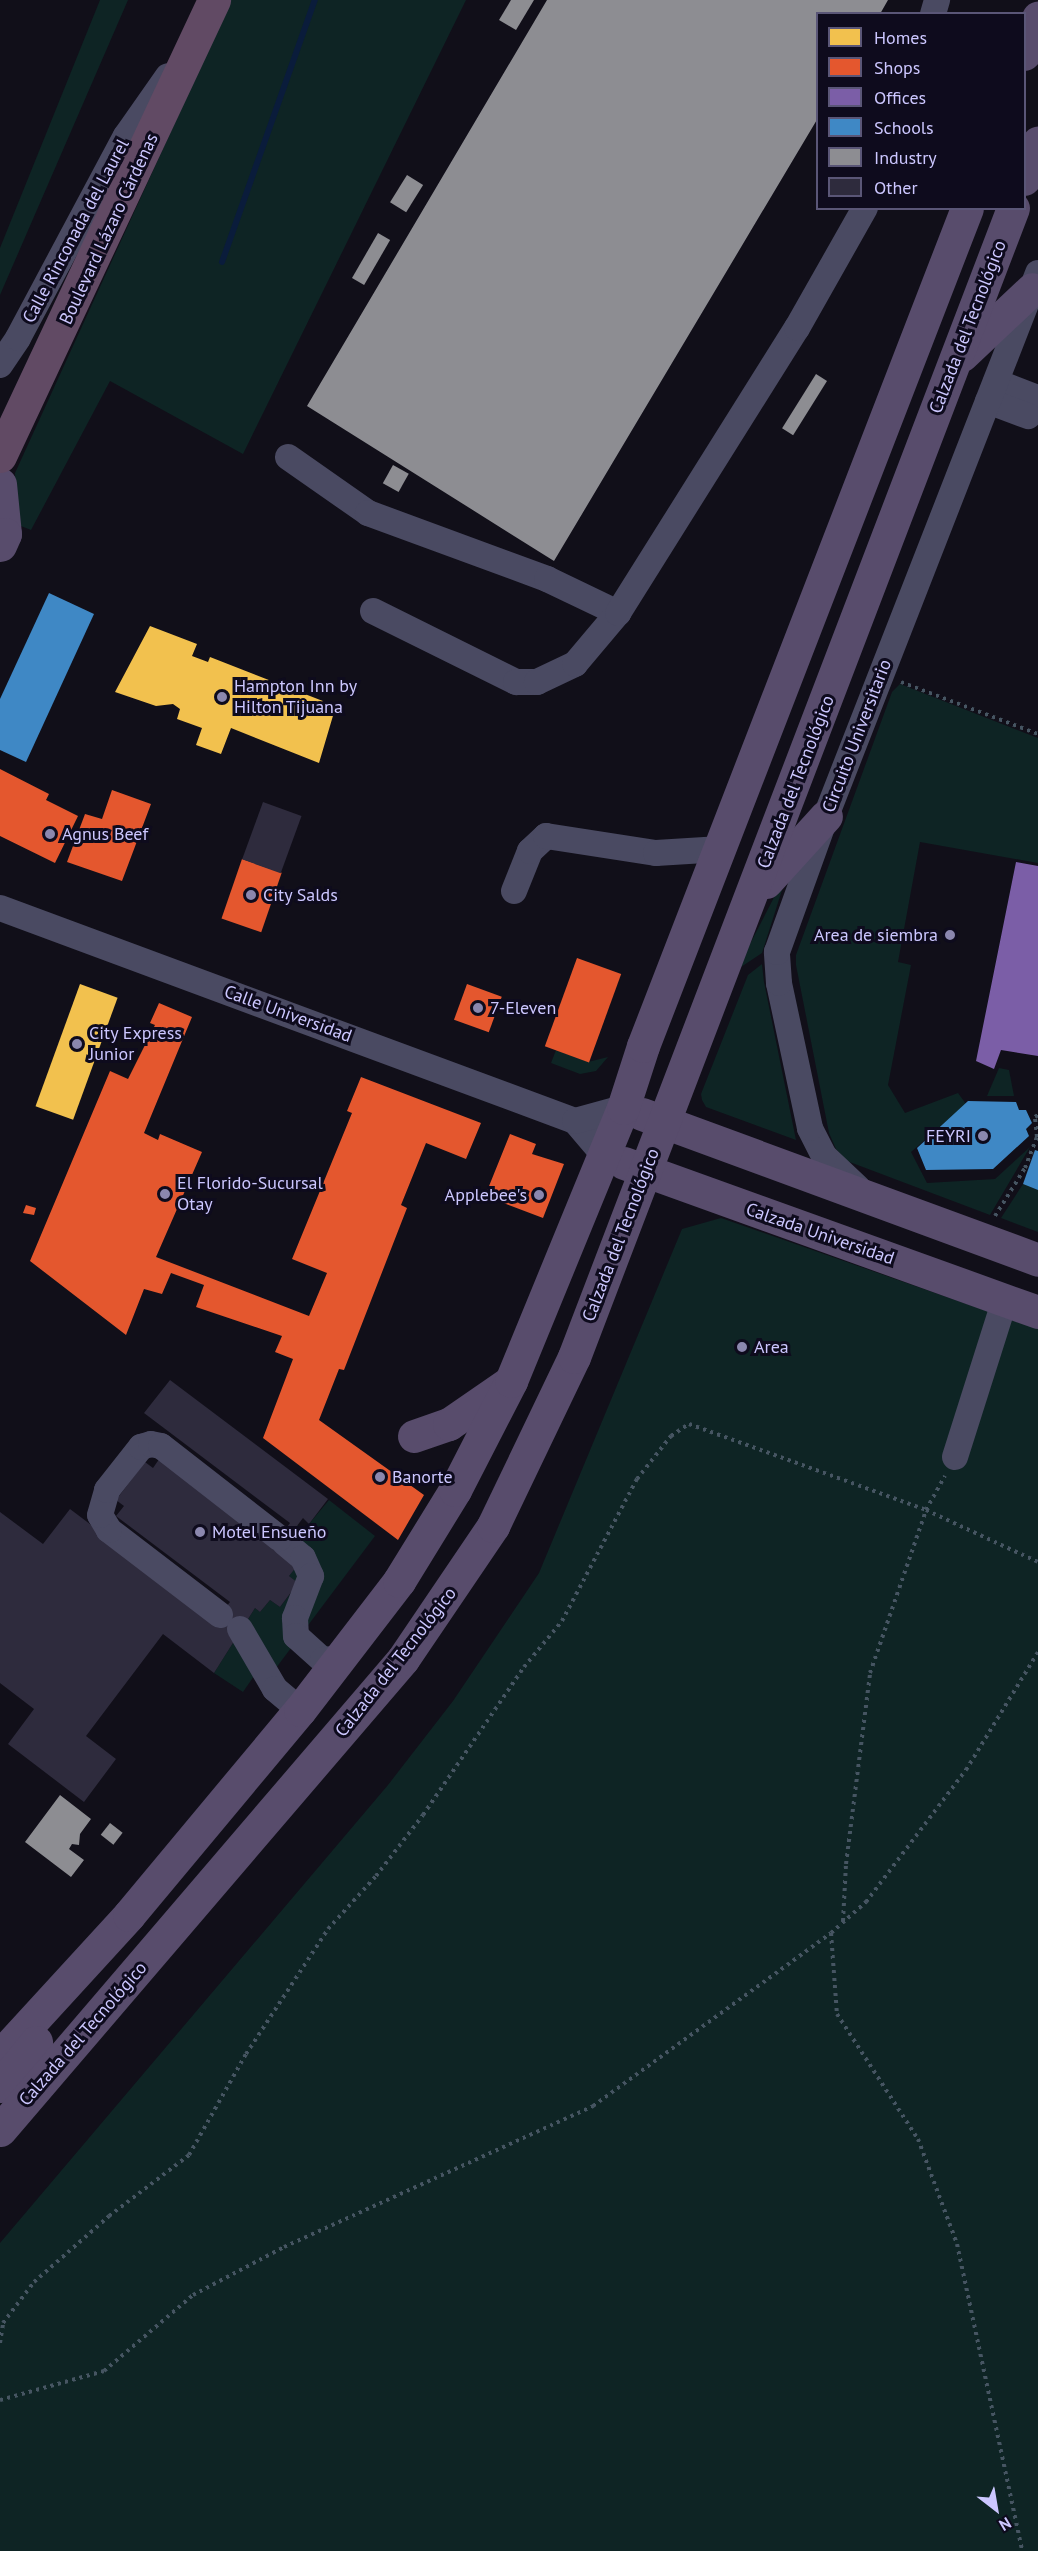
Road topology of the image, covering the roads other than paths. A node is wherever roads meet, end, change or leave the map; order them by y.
1 (214, 0) edge
2 (1038, 18) edge
3 (196, 39) junction
4 (1026, 49) edge
5 (1038, 143) edge
6 (1026, 174) edge
7 (864, 210) edge
8 (967, 210) edge
9 (1012, 210) edge
10 (1035, 281) edge
11 (956, 360) junction
12 (0, 365) edge
13 (992, 392) junction
14 (1032, 406) dead end
15 (0, 456) edge
16 (288, 457) dead end
17 (0, 484) edge
18 (2, 540) edge
19 (374, 611) dead end
20 (618, 614) junction
21 (767, 731) junction
22 (809, 749) junction
23 (826, 816) junction
24 (721, 849) junction
25 (514, 891) dead end
26 (753, 897) junction
27 (0, 908) edge
28 (666, 986) junction
29 (623, 1108) junction
30 (668, 1110) junction
31 (575, 1120) junction
32 (603, 1155) junction
33 (644, 1171) junction
34 (866, 1193) junction
35 (581, 1208) junction
36 (1038, 1260) edge
37 (1005, 1299) junction
38 (1038, 1312) edge
39 (511, 1381) junction
40 (559, 1392) junction
41 (414, 1436) dead end
42 (955, 1457) road end
43 (340, 1658) junction
44 (300, 1710) junction
45 (129, 1915) junction
46 (0, 2056) edge
47 (0, 2086) edge
48 (0, 2129) edge

1 - 3 highway, Boulevard Lázaro Cárdenas
2 - 4 main road
3 - 12 street, Calle Rinconada del Laurel
3 - 15 highway, Boulevard Lázaro Cárdenas
5 - 6 main road
7 - 20 street
8 - 21 main road
9 - 11 main road, Calzada del Tecnológico
10 - 11 main road
10 - 13 street, Circuito Universitario
11 - 22 main road, Calzada del Tecnológico
13 - 14 street
13 - 23 street, Circuito Universitario
16 - 20 street
17 - 18 main road
19 - 20 street
21 - 22 main road
21 - 24 main road
22 - 26 main road, Calzada del Tecnológico
23 - 26 main road
23 - 34 street, Circuito Universitario
24 - 25 street
24 - 28 main road
26 - 30 main road, Calzada del Tecnológico
27 - 31 street, Calle Universidad
28 - 29 main road
28 - 30 main road
29 - 30 main road
29 - 31 street
29 - 32 main road
30 - 33 main road, Calzada del Tecnológico
30 - 34 main road
31 - 32 street
32 - 33 main road, Calzada Universidad
32 - 35 main road
33 - 37 main road, Calzada Universidad
33 - 40 main road, Calzada del Tecnológico
34 - 36 main road
35 - 39 main road
35 - 40 main road
37 - 38 main road, Calzada Universidad
37 - 42 street
39 - 41 main road
39 - 43 main road
40 - 48 main road, Calzada del Tecnológico
43 - 44 main road
43 - 44 street
44 - 45 main road
45 - 46 main road
45 - 47 main road

